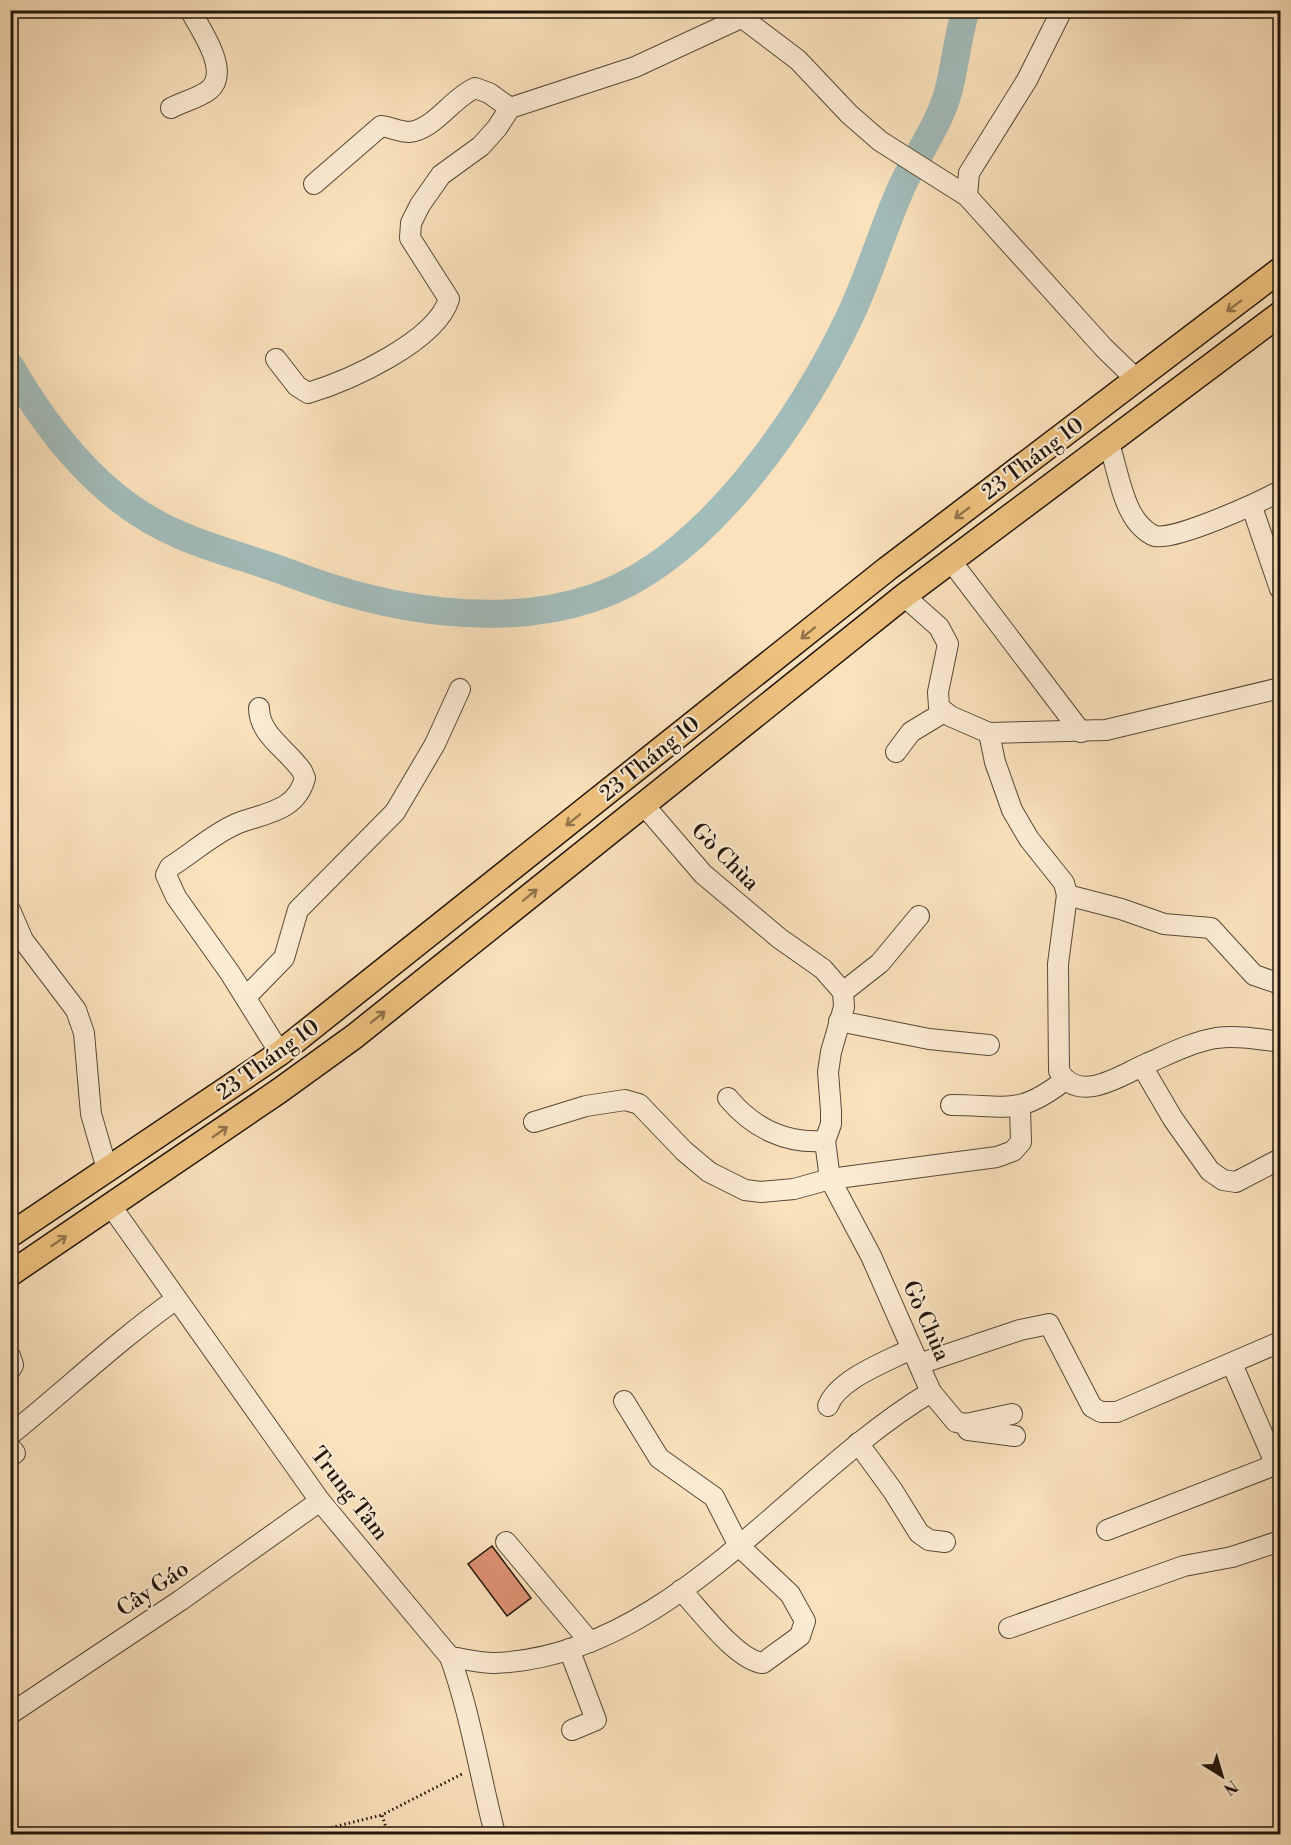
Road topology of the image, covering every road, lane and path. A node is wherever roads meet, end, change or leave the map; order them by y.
1 (190, 10) edge
2 (1062, 10) edge
3 (737, 14) edge
4 (171, 108) dead end
5 (510, 108) junction
6 (314, 184) dead end
7 (967, 196) junction
8 (1281, 270) edge
9 (1281, 314) edge
10 (276, 360) dead end
11 (1137, 380) junction
12 (1158, 407) junction
13 (1109, 444) junction
14 (1281, 491) edge
15 (1252, 507) junction
16 (951, 561) junction
17 (1281, 589) edge
18 (904, 596) junction
19 (1281, 688) edge
20 (460, 690) dead end
21 (258, 708) dead end
22 (944, 712) junction
23 (1081, 732) junction
24 (989, 733) junction
25 (896, 752) dead end
26 (643, 804) junction
27 (1067, 895) junction
28 (10, 910) edge
29 (920, 916) dead end
30 (1281, 984) edge
31 (843, 992) junction
32 (246, 997) junction
33 (839, 1021) junction
34 (1281, 1042) edge
35 (989, 1046) dead end
36 (280, 1053) junction
37 (1142, 1066) junction
38 (1065, 1080) junction
39 (728, 1098) dead end
40 (951, 1105) dead end
41 (1020, 1107) junction
42 (534, 1122) dead end
43 (825, 1141) junction
44 (1281, 1159) edge
45 (100, 1175) junction
46 (830, 1179) junction
47 (111, 1206) junction
48 (10, 1235) edge
49 (10, 1274) edge
50 (175, 1300) junction
51 (1281, 1342) edge
52 (10, 1356) edge
53 (915, 1356) junction
54 (1232, 1364) junction
55 (10, 1370) edge
56 (931, 1392) junction
57 (624, 1401) dead end
58 (828, 1406) dead end
59 (1012, 1414) dead end
60 (956, 1422) junction
61 (10, 1435) edge
62 (1015, 1436) dead end
63 (858, 1443) junction
64 (10, 1447) edge
65 (10, 1457) edge
66 (1278, 1464) edge
67 (320, 1501) junction
68 (1107, 1530) dead end
69 (1281, 1541) edge
70 (506, 1542) dead end
71 (945, 1542) dead end
72 (740, 1546) junction
73 (681, 1590) junction
74 (1010, 1628) dead end
75 (591, 1642) junction
76 (569, 1649) junction
77 (450, 1657) junction
78 (10, 1714) edge
79 (572, 1730) dead end
80 (477, 1766) junction
81 (382, 1815) junction
82 (305, 1834) edge
83 (388, 1834) edge
84 (495, 1834) edge

1 - 4 street
2 - 7 street
3 - 5 street
3 - 7 street
5 - 6 street
5 - 10 street
7 - 11 street
8 -> 11 main road, 23 Tháng 10
9 - 12 main road, 23 Tháng 10
11 - 12 main road
11 -> 36 main road, 23 Tháng 10
12 - 13 main road, 23 Tháng 10
13 - 15 street
13 - 16 main road, 23 Tháng 10
14 - 15 street
15 - 17 street
16 - 18 main road, 23 Tháng 10
16 - 23 street
18 - 22 street
18 - 26 main road, 23 Tháng 10
19 - 23 street
20 - 32 street
21 - 32 street
22 - 24 street
22 - 25 street
23 - 24 street
24 - 27 street
26 - 31 street, Gò Chùa
47 -> 26 main road, 23 Tháng 10
27 - 30 street
27 - 38 street
28 - 45 street
29 - 31 street
31 - 33 street, Gò Chùa
32 - 36 street
33 - 35 street
33 - 43 street, Gò Chùa
34 - 37 street
36 - 45 main road, 23 Tháng 10
37 - 38 street
37 - 44 street
38 - 41 street
39 - 43 street
40 - 41 street
41 - 46 street
42 - 46 street
43 - 46 street, Gò Chùa
45 - 47 main road
45 - 48 main road, 23 Tháng 10
46 - 53 street, Gò Chùa
49 -> 47 main road, 23 Tháng 10
47 - 50 street, Trung Tâm
50 - 61 street
50 - 67 street, Trung Tâm
51 - 54 street
52 - 55 street
53 - 54 street
53 - 56 street, Gò Chùa
53 - 58 street
54 - 66 street
56 - 60 street
56 - 63 street, Gò Chùa
57 - 72 street
59 - 60 street
60 - 62 street
63 - 71 street
63 - 72 street, Gò Chùa
64 - 65 street
66 - 68 street
67 - 77 street, Trung Tâm
67 - 78 street, Cây Gáo
69 - 74 street
70 - 75 street
72 - 73 street, Gò Chùa
72 - 73 street
73 - 75 street, Gò Chùa
75 - 76 street, Gò Chùa
76 - 77 street, Gò Chùa
76 - 79 street
77 - 80 street, Trung Tâm
80 - 81 path
80 - 84 street, Trung Tâm
81 - 82 path
81 - 83 path

